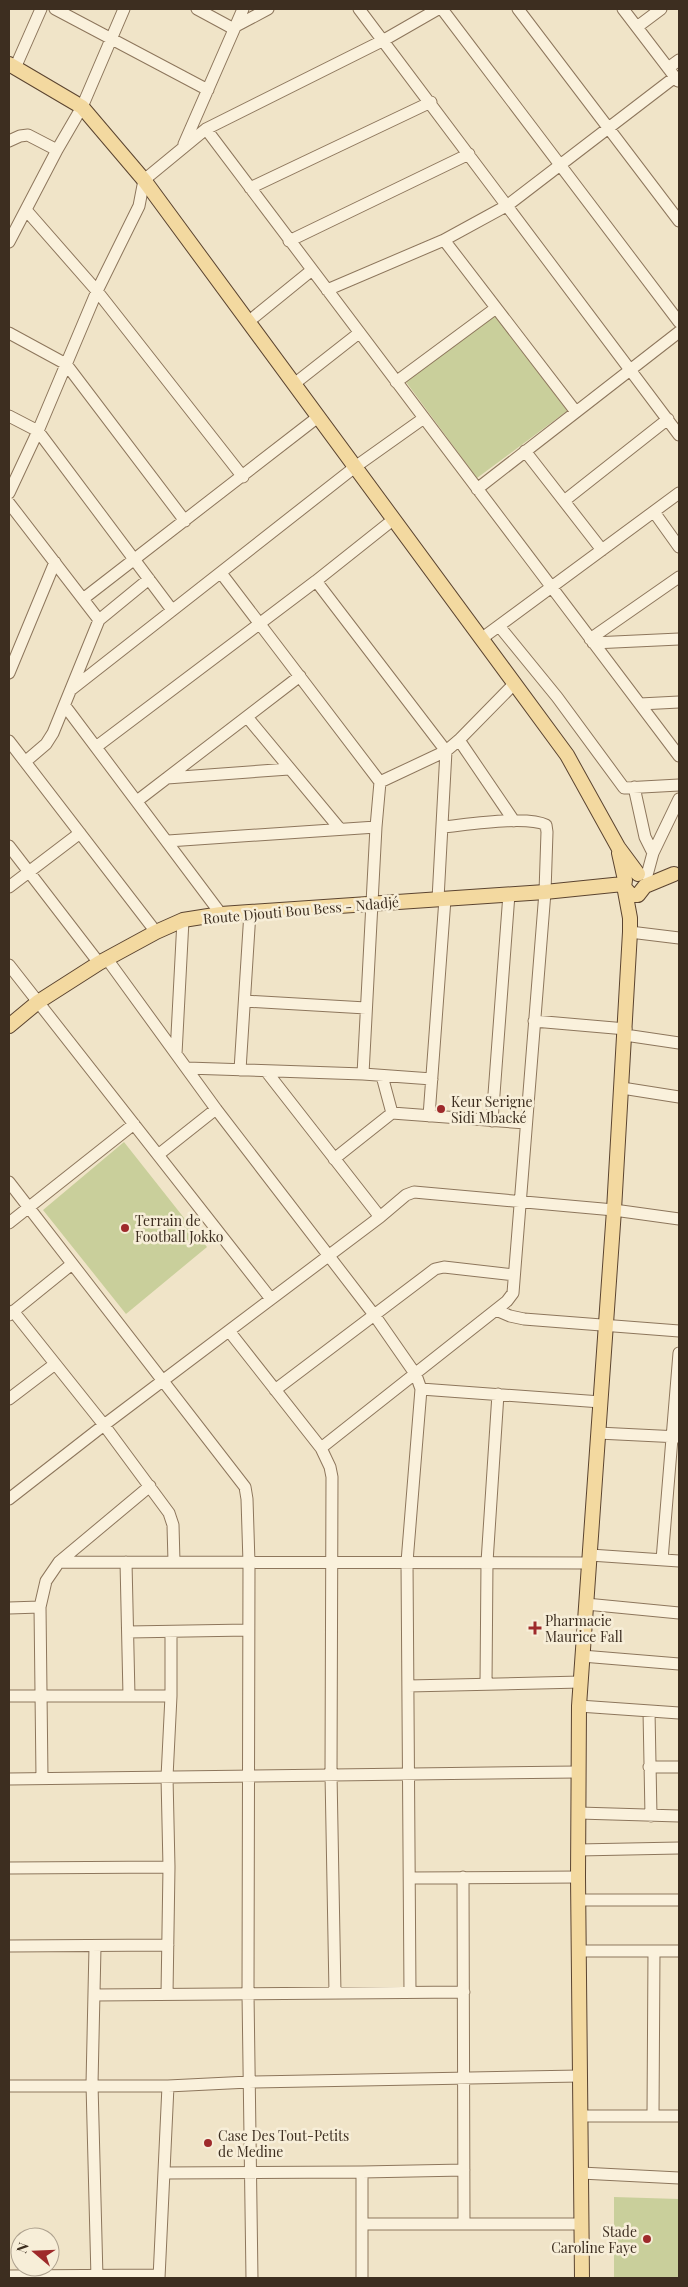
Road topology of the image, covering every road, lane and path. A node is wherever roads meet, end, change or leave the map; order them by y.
1 (41, 9) edge
2 (54, 9) edge
3 (124, 9) edge
4 (196, 9) edge
5 (243, 9) edge
6 (268, 9) edge
7 (359, 9) edge
8 (440, 9) edge
9 (518, 9) edge
10 (623, 9) edge
11 (661, 9) edge
12 (235, 27) junction
13 (637, 27) junction
14 (111, 39) junction
15 (384, 40) junction
16 (679, 60) edge
17 (11, 67) edge
18 (674, 76) edge
19 (208, 90) junction
20 (430, 102) junction
21 (82, 107) junction
22 (608, 128) junction
23 (206, 129) junction
24 (9, 141) edge
25 (184, 146) junction
26 (57, 150) junction
27 (469, 154) junction
28 (560, 164) junction
29 (144, 180) junction
30 (250, 188) junction
31 (508, 205) junction
32 (26, 210) junction
33 (679, 221) edge
34 (444, 240) junction
35 (290, 241) junction
36 (9, 242) edge
37 (312, 270) junction
38 (327, 290) junction
39 (97, 291) junction
40 (496, 308) junction
41 (248, 322) junction
42 (679, 322) edge
43 (359, 332) junction
44 (679, 332) edge
45 (9, 333) edge
46 (66, 364) junction
47 (631, 370) junction
48 (396, 382) junction
49 (294, 384) junction
50 (576, 412) junction
51 (9, 416) edge
52 (318, 417) junction
53 (424, 418) junction
54 (668, 419) junction
55 (38, 431) junction
56 (679, 435) edge
57 (525, 451) junction
58 (355, 467) junction
59 (243, 477) junction
60 (477, 489) junction
61 (9, 493) edge
62 (679, 493) edge
63 (564, 501) junction
64 (9, 502) edge
65 (654, 512) junction
66 (394, 519) junction
67 (185, 521) junction
68 (679, 547) edge
69 (602, 550) junction
70 (134, 560) junction
71 (55, 562) junction
72 (221, 573) junction
73 (679, 577) edge
74 (149, 579) junction
75 (316, 581) junction
76 (551, 587) junction
77 (83, 599) junction
78 (172, 610) junction
79 (99, 620) junction
80 (260, 624) junction
81 (499, 626) junction
82 (482, 638) junction
83 (679, 639) edge
84 (592, 641) junction
85 (9, 673) edge
86 (300, 676) junction
87 (515, 683) junction
88 (72, 689) junction
89 (679, 702) edge
90 (640, 704) junction
91 (65, 706) junction
92 (247, 717) junction
93 (459, 740) junction
94 (9, 741) edge
95 (96, 747) junction
96 (446, 751) junction
97 (679, 756) edge
98 (25, 762) junction
99 (289, 769) junction
100 (167, 778) junction
101 (380, 782) junction
102 (679, 785) edge
103 (634, 787) junction
104 (679, 799) edge
105 (137, 801) junction
106 (514, 821) junction
107 (376, 827) junction
108 (442, 827) junction
109 (340, 829) junction
110 (80, 833) junction
111 (168, 842) junction
112 (9, 846) edge
113 (653, 853) junction
114 (29, 872) junction
115 (677, 873) edge
116 (635, 882) junction
117 (9, 887) edge
118 (544, 892) junction
119 (509, 894) junction
120 (442, 899) junction
121 (372, 904) junction
122 (250, 912) junction
123 (221, 914) junction
124 (183, 920) junction
125 (630, 925) junction
126 (156, 932) junction
127 (679, 938) edge
128 (103, 961) junction
129 (9, 965) edge
130 (38, 1002) junction
131 (245, 1002) junction
132 (366, 1008) junction
133 (534, 1021) junction
134 (9, 1026) edge
135 (625, 1032) junction
136 (679, 1044) edge
137 (176, 1054) junction
138 (187, 1068) junction
139 (240, 1070) junction
140 (266, 1071) junction
141 (363, 1074) junction
142 (382, 1076) junction
143 (432, 1079) junction
144 (622, 1088) junction
145 (679, 1097) edge
146 (216, 1109) junction
147 (392, 1114) junction
148 (429, 1116) junction
149 (492, 1121) junction
150 (526, 1123) junction
151 (134, 1124) junction
152 (158, 1154) junction
153 (334, 1158) junction
154 (9, 1182) edge
155 (520, 1201) junction
156 (29, 1207) junction
157 (614, 1210) junction
158 (380, 1217) junction
159 (679, 1219) edge
160 (9, 1223) edge
161 (328, 1255) junction
162 (72, 1264) junction
163 (514, 1275) junction
164 (271, 1299) junction
165 (496, 1310) junction
166 (11, 1313) edge
167 (375, 1316) junction
168 (607, 1325) junction
169 (229, 1330) junction
170 (679, 1331) edge
171 (679, 1352) edge
172 (55, 1364) junction
173 (416, 1375) junction
174 (162, 1380) junction
175 (678, 1382) edge
176 (421, 1389) junction
177 (275, 1390) junction
178 (498, 1394) junction
179 (9, 1399) edge
180 (601, 1402) junction
181 (104, 1425) junction
182 (598, 1433) junction
183 (676, 1437) edge
184 (321, 1448) junction
185 (150, 1486) junction
186 (9, 1499) edge
187 (590, 1559) junction
188 (662, 1560) junction
189 (332, 1561) junction
190 (679, 1561) edge
191 (58, 1562) junction
192 (126, 1562) junction
193 (174, 1562) junction
194 (407, 1562) junction
195 (487, 1562) junction
196 (249, 1563) junction
197 (586, 1604) junction
198 (40, 1607) junction
199 (9, 1608) edge
200 (679, 1613) edge
201 (248, 1630) junction
202 (128, 1632) junction
203 (171, 1632) junction
204 (582, 1656) junction
205 (679, 1664) edge
206 (580, 1682) junction
207 (486, 1684) junction
208 (408, 1686) junction
209 (9, 1696) edge
210 (41, 1696) junction
211 (129, 1696) junction
212 (171, 1696) junction
213 (579, 1706) junction
214 (649, 1711) junction
215 (679, 1713) edge
216 (649, 1767) junction
217 (679, 1767) edge
218 (577, 1772) junction
219 (331, 1774) junction
220 (409, 1774) junction
221 (248, 1775) junction
222 (167, 1777) junction
223 (42, 1778) junction
224 (11, 1780) edge
225 (579, 1813) junction
226 (651, 1816) junction
227 (679, 1816) edge
228 (679, 1848) edge
229 (578, 1850) junction
230 (169, 1866) junction
231 (9, 1868) edge
232 (463, 1877) junction
233 (578, 1877) junction
234 (410, 1878) junction
235 (578, 1900) junction
236 (679, 1900) edge
237 (168, 1945) junction
238 (9, 1946) edge
239 (95, 1947) junction
240 (578, 1951) junction
241 (654, 1951) junction
242 (679, 1951) edge
243 (410, 1992) junction
244 (464, 1992) junction
245 (335, 1993) junction
246 (167, 1994) junction
247 (248, 1994) junction
248 (94, 1995) junction
249 (580, 2076) junction
250 (464, 2078) junction
251 (249, 2082) junction
252 (92, 2084) junction
253 (9, 2086) edge
254 (168, 2086) junction
255 (580, 2116) junction
256 (654, 2116) junction
257 (679, 2116) edge
258 (464, 2170) junction
259 (362, 2172) junction
260 (164, 2173) junction
261 (581, 2173) junction
262 (250, 2174) junction
263 (679, 2178) edge
264 (362, 2224) junction
265 (464, 2224) junction
266 (582, 2224) junction
267 (9, 2276) edge
268 (98, 2276) edge
269 (159, 2277) edge
270 (252, 2278) edge
271 (362, 2278) edge
272 (582, 2278) edge

1 - 17 street
2 - 14 street
3 - 14 street
4 - 12 street
5 - 12 street
6 - 12 street
7 - 15 street
8 - 15 street
8 - 28 street
9 - 22 street
10 - 13 street
11 - 13 street
12 - 19 street
13 - 18 street
14 - 19 street
14 - 21 street
15 - 20 street
15 - 23 street
16 - 18 street
17 - 21 main road
18 - 22 street
19 - 25 street
20 - 27 street
20 - 30 street
21 - 26 street
21 - 29 main road
22 - 28 street
22 - 33 street
23 - 25 street
23 - 30 street
24 - 26 street
25 - 29 street
26 - 32 street
27 - 31 street
27 - 35 street
28 - 31 street
28 - 42 street
29 - 39 street
29 - 41 main road
30 - 35 street
31 - 34 street
31 - 47 street
32 - 36 street
32 - 39 street
34 - 38 street
34 - 40 street
35 - 37 street
37 - 38 street
37 - 41 street
38 - 43 street
39 - 46 street
39 - 59 street
40 - 48 street
40 - 50 street
41 - 49 main road
43 - 48 street
43 - 49 street
44 - 47 street
45 - 46 street
46 - 55 street
46 - 67 street
47 - 50 street
47 - 54 street
48 - 53 street
49 - 52 main road
50 - 57 street
51 - 55 street
52 - 58 main road
52 - 59 street
53 - 58 street
53 - 60 street
54 - 56 street
54 - 63 street
55 - 61 street
55 - 70 street
57 - 60 street
57 - 63 street
58 - 66 main road
58 - 72 street
59 - 67 street
60 - 76 street
62 - 65 street
63 - 69 street
64 - 71 street
65 - 68 street
65 - 69 street
66 - 75 street
66 - 82 main road
67 - 70 street
69 - 76 street
70 - 74 street
70 - 77 street
71 - 77 street
71 - 85 street
72 - 78 street
72 - 80 street
73 - 84 street
74 - 78 street
74 - 79 street
75 - 80 street
75 - 96 street
76 - 81 street
76 - 84 street
77 - 79 street
78 - 88 street
79 - 88 street
80 - 86 street
80 - 95 street
81 - 82 street
81 - 103 street
82 - 87 main road
83 - 84 street
84 - 90 street
86 - 92 street
86 - 101 street
87 - 93 street
87 - 116 main road
88 - 91 street
89 - 90 street
90 - 97 street
91 - 95 street
91 - 98 street
92 - 99 street
92 - 100 street
93 - 96 street
93 - 106 street
94 - 98 street
95 - 105 street
96 - 101 street
96 - 108 street
98 - 110 street
99 - 100 street
99 - 109 street
100 - 105 street
101 - 107 street
102 - 103 street
103 - 113 street
104 - 113 street
105 - 111 street
106 - 108 street
106 - 118 street
107 - 109 street
107 - 121 street
108 - 120 street
109 - 111 street
110 - 114 street
110 - 126 street
111 - 123 street
112 - 114 street
113 - 116 street
114 - 117 street
114 - 128 street
115 - 116 main road, Route Djouti Bou Bess - Ndadjé
116 - 118 main road, Route Djouti Bou Bess - Ndadjé
116 - 125 main road
118 - 119 main road, Route Djouti Bou Bess - Ndadjé
118 - 133 street
119 - 120 main road, Route Djouti Bou Bess - Ndadjé
119 - 149 street
120 - 121 main road, Route Djouti Bou Bess - Ndadjé
120 - 143 street
121 - 122 main road, Route Djouti Bou Bess - Ndadjé
121 - 132 street
122 - 123 main road, Route Djouti Bou Bess - Ndadjé
122 - 131 street
123 - 124 main road, Route Djouti Bou Bess - Ndadjé
124 - 126 main road, Route Djouti Bou Bess - Ndadjé
124 - 137 street
125 - 127 street
125 - 135 main road
126 - 128 main road, Route Djouti Bou Bess - Ndadjé
128 - 130 main road, Route Djouti Bou Bess - Ndadjé
128 - 137 street
129 - 130 street
130 - 134 main road, Route Djouti Bou Bess - Ndadjé
130 - 151 street
131 - 132 street
131 - 139 street
132 - 141 street
133 - 135 street
133 - 150 street
135 - 136 street
135 - 144 main road
137 - 138 street
138 - 139 street
138 - 146 street
139 - 140 street
140 - 141 street
140 - 153 street
141 - 142 street
142 - 143 street
142 - 147 street
143 - 148 street
144 - 145 street
144 - 157 main road
146 - 152 street
146 - 161 street
147 - 148 street
147 - 153 street
148 - 149 street
149 - 150 street
150 - 155 street
151 - 152 street
151 - 156 street
152 - 164 street
153 - 158 street
154 - 156 street
155 - 157 street
155 - 158 street
155 - 163 street
156 - 160 street
156 - 162 street
157 - 159 street
157 - 168 main road
158 - 161 street
161 - 164 street
161 - 167 street
162 - 166 street
162 - 174 street
163 - 165 street
163 - 167 street
164 - 169 street
165 - 168 street
165 - 173 street
166 - 172 street
167 - 173 street
167 - 177 street
168 - 170 street
168 - 180 main road
169 - 174 street
169 - 177 street
171 - 175 street
172 - 179 street
172 - 181 street
173 - 176 street
173 - 184 street
174 - 181 street
174 - 196 street
175 - 183 street
176 - 178 street
176 - 194 street
177 - 184 street
178 - 180 street
178 - 195 street
180 - 182 main road
181 - 185 street
181 - 186 street
182 - 183 street
182 - 187 main road
183 - 188 street
184 - 189 street
185 - 191 street
185 - 193 street
187 - 188 street
187 - 195 street
187 - 197 main road
188 - 190 street
189 - 194 street
189 - 196 street
189 - 219 street
191 - 192 street
191 - 198 street
192 - 193 street
192 - 202 street
193 - 196 street
194 - 195 street
194 - 208 street
195 - 207 street
196 - 201 street
197 - 200 street
197 - 204 main road
198 - 199 street
198 - 210 street
201 - 203 street
201 - 221 street
202 - 203 street
202 - 211 street
203 - 212 street
204 - 205 street
204 - 206 main road
206 - 207 street
206 - 213 main road
207 - 208 street
208 - 220 street
209 - 210 street
210 - 211 street
210 - 223 street
211 - 212 street
212 - 222 street
213 - 214 street
213 - 218 main road
214 - 215 street
214 - 216 street
216 - 217 street
216 - 226 street
218 - 220 street
218 - 225 main road
219 - 220 street
219 - 221 street
219 - 245 street
220 - 234 street
221 - 222 street
221 - 247 street
222 - 223 street
222 - 230 street
223 - 224 street
225 - 226 street
225 - 229 main road
226 - 227 street
228 - 229 street
229 - 233 main road
230 - 231 street
230 - 237 street
232 - 233 street
232 - 234 street
232 - 244 street
233 - 235 main road
234 - 243 street
235 - 236 street
235 - 240 main road
237 - 239 street
237 - 246 street
238 - 239 street
239 - 248 street
240 - 241 street
240 - 249 main road
241 - 242 street
241 - 256 street
243 - 244 street
243 - 245 street
244 - 250 street
245 - 247 street
246 - 247 street
246 - 248 street
247 - 251 street
248 - 252 street
249 - 250 street
249 - 255 main road
250 - 251 street
250 - 258 street
251 - 254 street
251 - 262 street
252 - 253 street
252 - 254 street
252 - 268 street
254 - 260 street
255 - 256 street
255 - 261 main road
256 - 257 street
258 - 259 street
258 - 265 street
259 - 262 street
259 - 264 street
260 - 262 street
260 - 269 street
261 - 263 street
261 - 266 main road
262 - 270 street
264 - 265 street
264 - 271 street
265 - 266 street
266 - 272 main road
267 - 268 street
268 - 269 street

